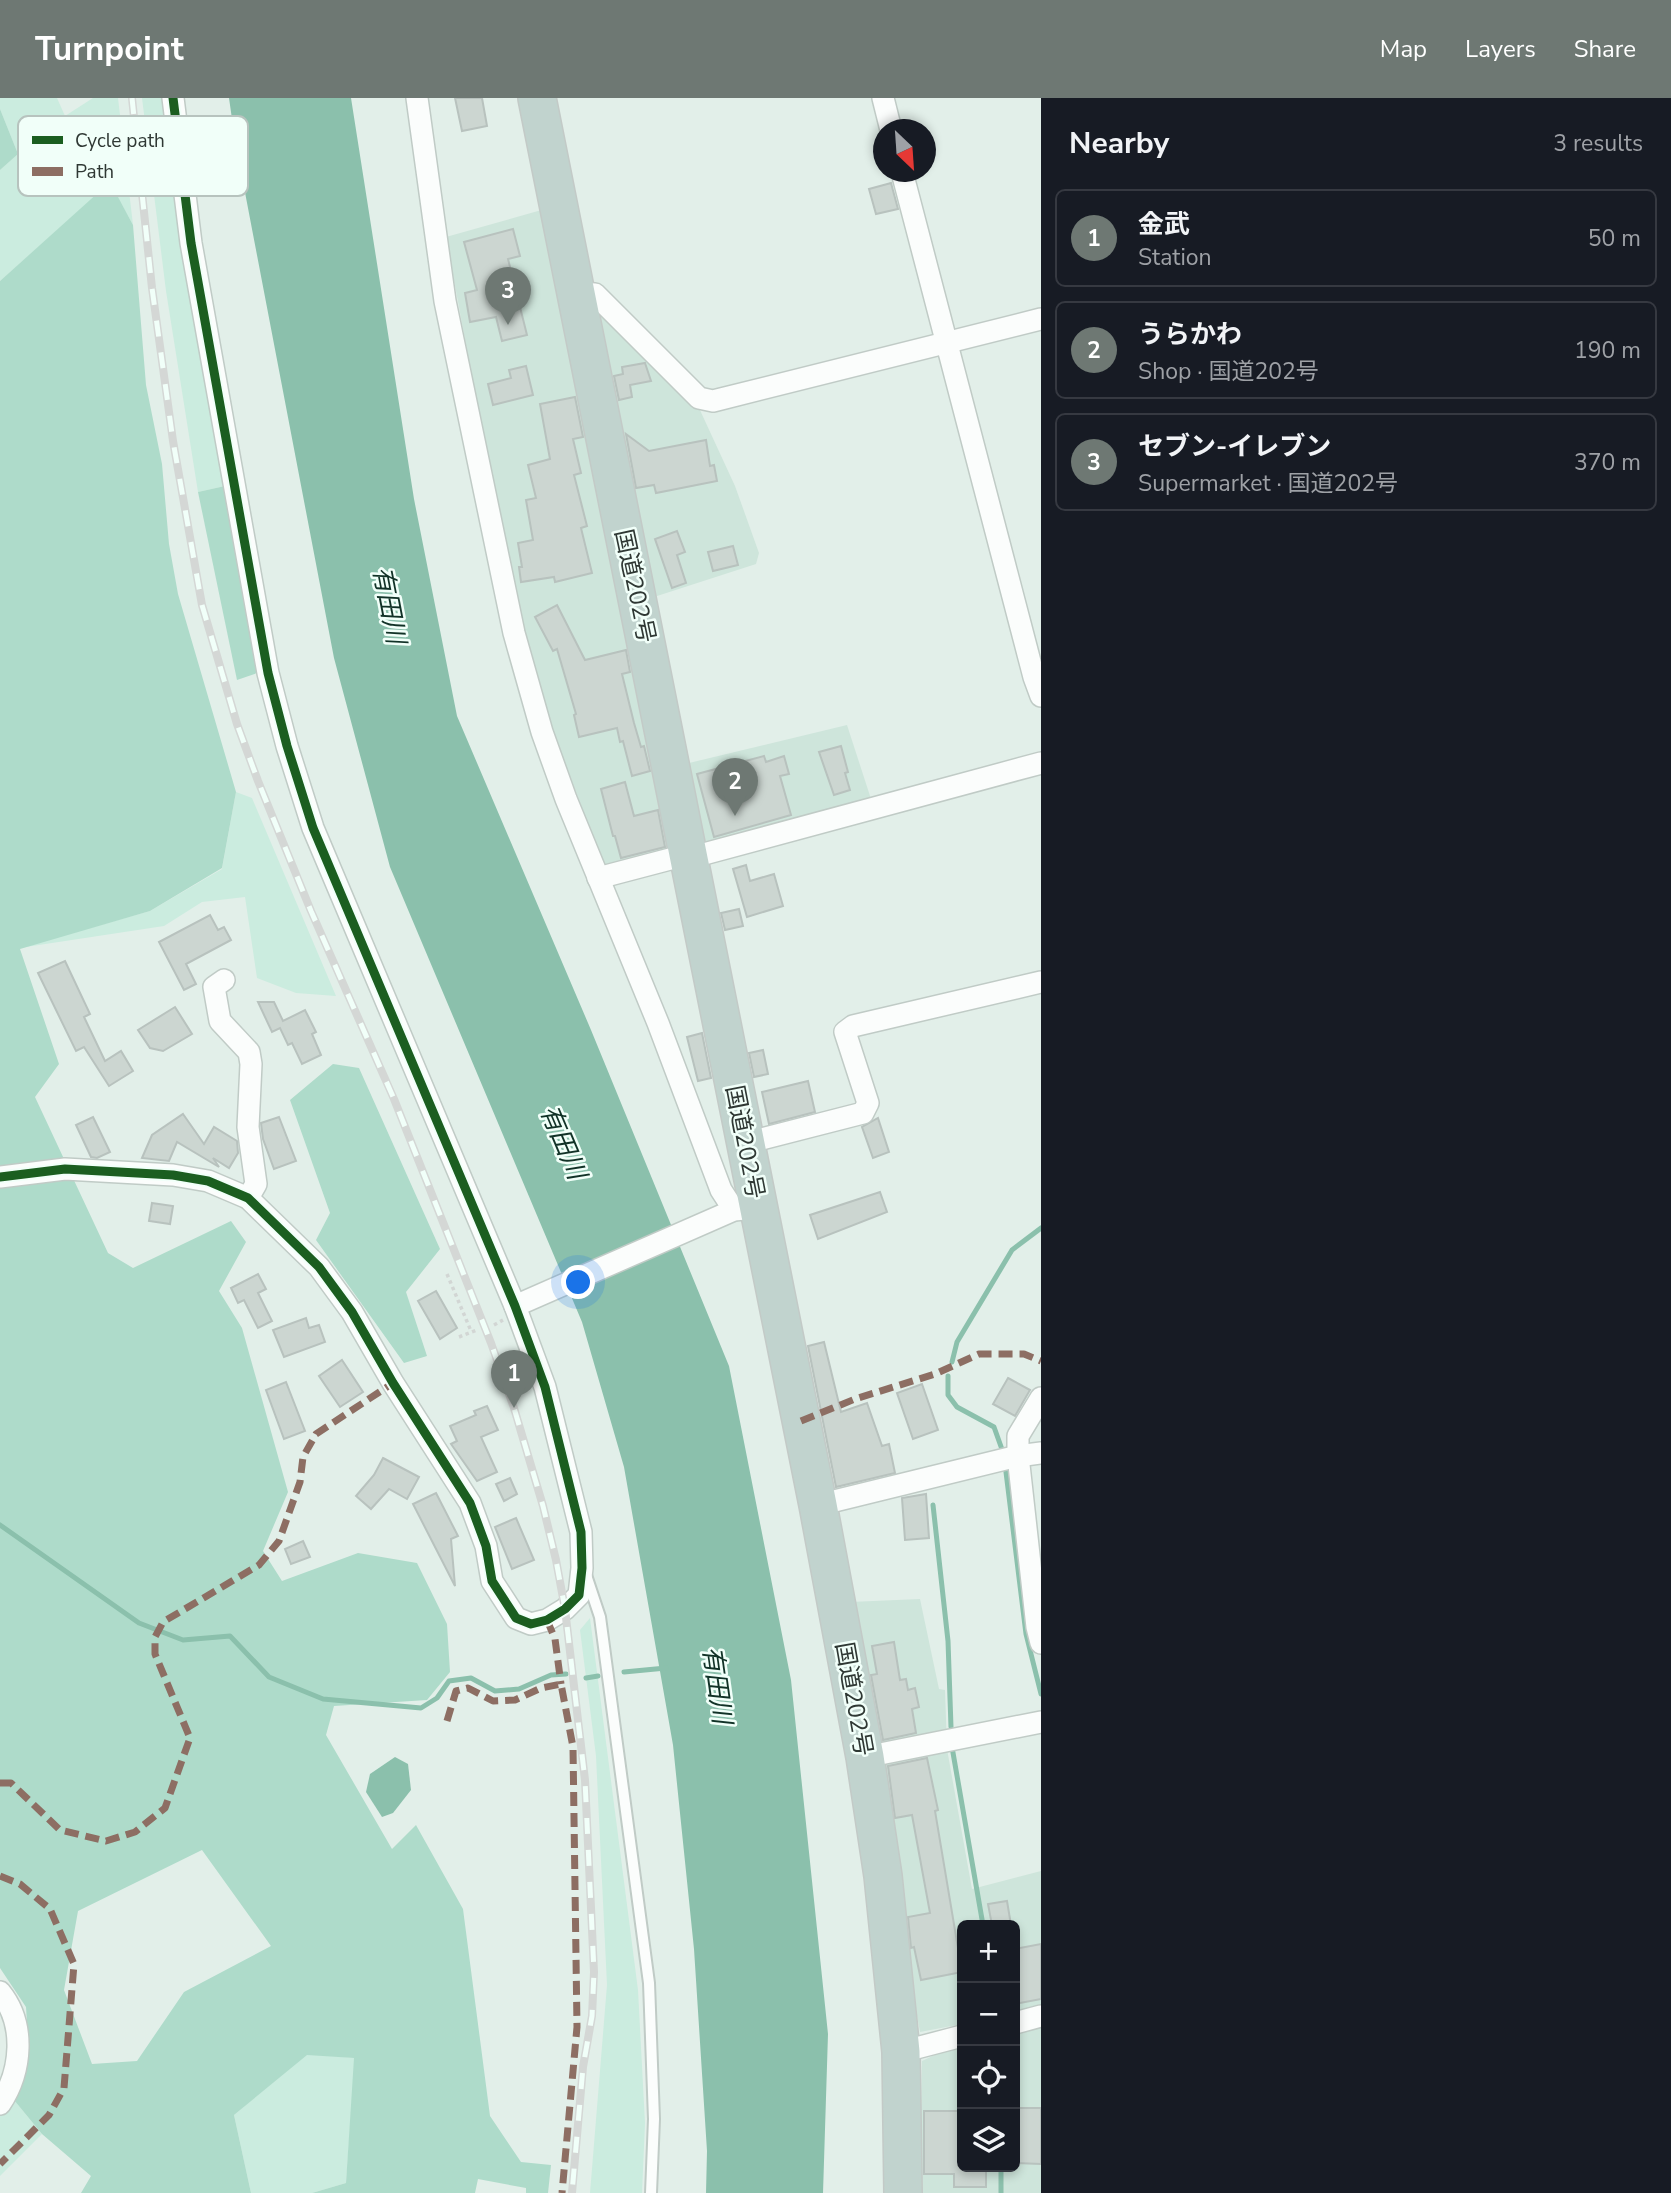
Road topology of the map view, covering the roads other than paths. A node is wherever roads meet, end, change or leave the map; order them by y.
1 (173, 98) edge
2 (417, 98) edge
3 (537, 98) edge
4 (883, 98) edge
5 (175, 116) edge
6 (888, 119) edge
7 (905, 182) edge
8 (185, 196) edge
9 (576, 293) junction
10 (1041, 319) edge
11 (947, 343) junction
12 (1041, 696) edge
13 (1041, 763) edge
14 (689, 858) junction
15 (598, 878) junction
16 (224, 980) dead end
17 (1041, 982) edge
18 (746, 1143) junction
19 (0, 1177) edge
20 (248, 1198) junction
21 (746, 1209) junction
22 (515, 1306) junction
23 (1041, 1398) edge
24 (1041, 1454) edge
25 (1009, 1458) junction
26 (818, 1505) junction
27 (582, 1568) junction
28 (1041, 1643) edge
29 (1041, 1722) edge
30 (865, 1757) junction
31 (0, 1992) edge
32 (1041, 2016) edge
33 (1020, 2022) edge
34 (957, 2037) edge
35 (901, 2052) junction
36 (0, 2104) edge
37 (651, 2193) edge
38 (903, 2193) edge

1 - 5 street
2 - 15 street
3 - 9 highway, 国道202号
4 - 6 street
7 - 11 street
8 - 22 street
9 - 11 street
9 - 14 highway, 国道202号
10 - 11 street
11 - 12 street
13 - 14 street
14 - 15 street
14 - 18 highway, 国道202号
15 - 21 street
16 - 20 street
17 - 18 street
18 - 21 highway, 国道202号
19 - 20 street
20 - 27 street
21 - 22 street
21 - 26 highway, 国道202号
22 - 27 street
23 - 25 street
24 - 25 street
25 - 26 street
25 - 28 street
26 - 30 highway, 国道202号
27 - 37 lane
29 - 30 street
30 - 35 highway, 国道202号
31 - 36 street
32 - 33 street
34 - 35 street
35 - 38 highway, 国道202号

